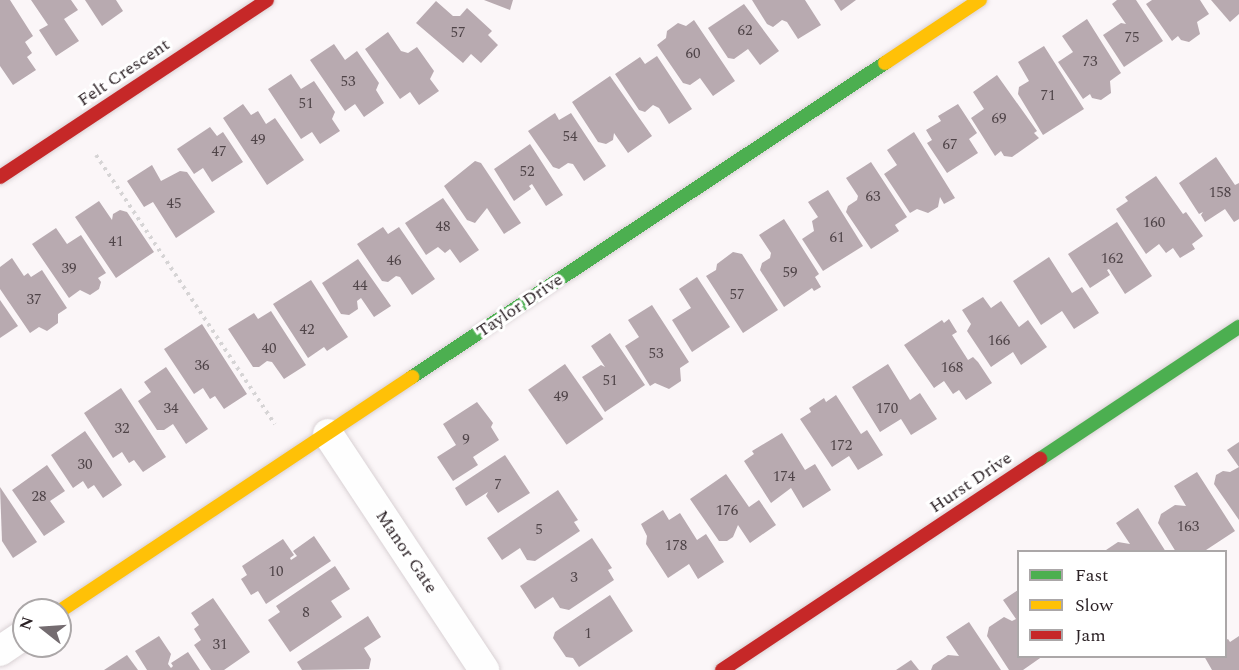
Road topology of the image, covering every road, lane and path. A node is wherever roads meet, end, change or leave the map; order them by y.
1 (267, 0) edge
2 (980, 0) edge
3 (96, 155) dead end
4 (0, 177) edge
5 (1239, 327) edge
6 (275, 424) dead end
7 (328, 434) junction
8 (72, 603) edge
9 (484, 670) edge
10 (722, 670) edge

1 - 4 street, Felt Crescent
2 - 7 street, Taylor Drive
3 - 6 path
5 - 10 street, Hurst Drive
7 - 8 street, Taylor Drive
7 - 9 street, Manor Gate

